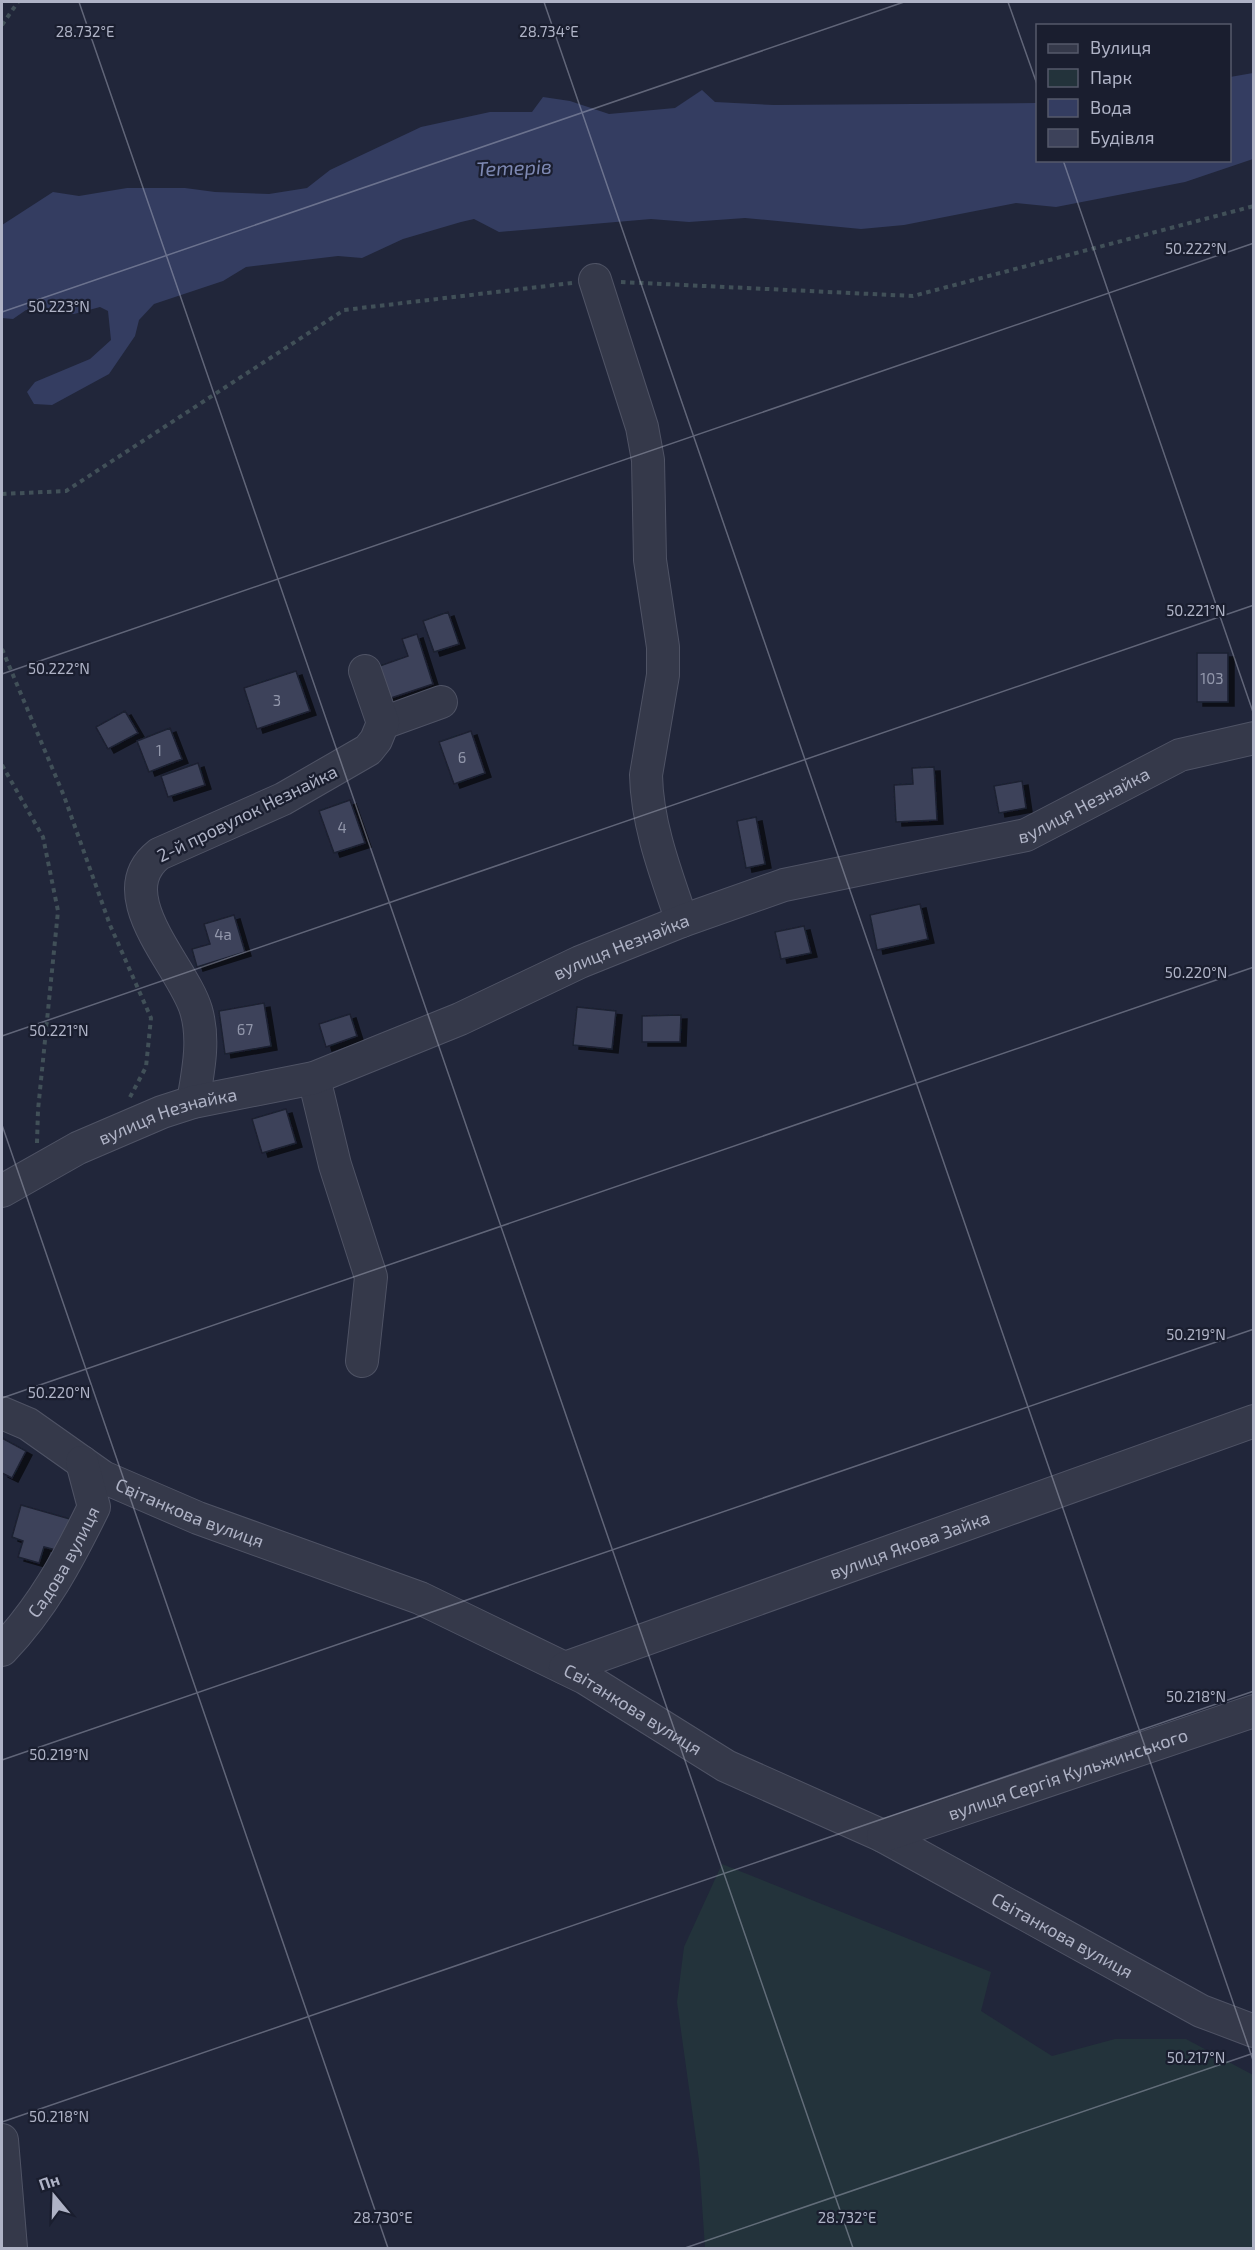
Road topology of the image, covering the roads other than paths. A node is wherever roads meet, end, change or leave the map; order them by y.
1 (595, 280) dead end
2 (365, 671) dead end
3 (441, 702) dead end
4 (383, 723) junction
5 (1254, 738) edge
6 (682, 921) junction
7 (314, 1078) junction
8 (193, 1102) junction
9 (2, 1191) edge
10 (362, 1361) dead end
11 (2, 1413) edge
12 (1254, 1421) edge
13 (82, 1462) junction
14 (2, 1650) edge
15 (565, 1668) junction
16 (1254, 1711) edge
17 (883, 1836) junction
18 (1254, 2031) edge
19 (2, 2140) edge
20 (11, 2248) edge

1 - 6 street
2 - 4 street
3 - 4 street
4 - 8 street, 2-й провулок Незнайка
5 - 6 street, вулиця Незнайка
6 - 7 street, вулиця Незнайка
7 - 8 street, вулиця Незнайка
7 - 10 street
8 - 9 street, вулиця Незнайка
11 - 13 street, Світанкова вулиця
12 - 15 street, вулиця Якова Зайка
13 - 14 street, Садова вулиця
13 - 15 street, Світанкова вулиця
15 - 17 street, Світанкова вулиця
16 - 17 street, вулиця Сергія Кульжинського
17 - 18 street, Світанкова вулиця
19 - 20 street

